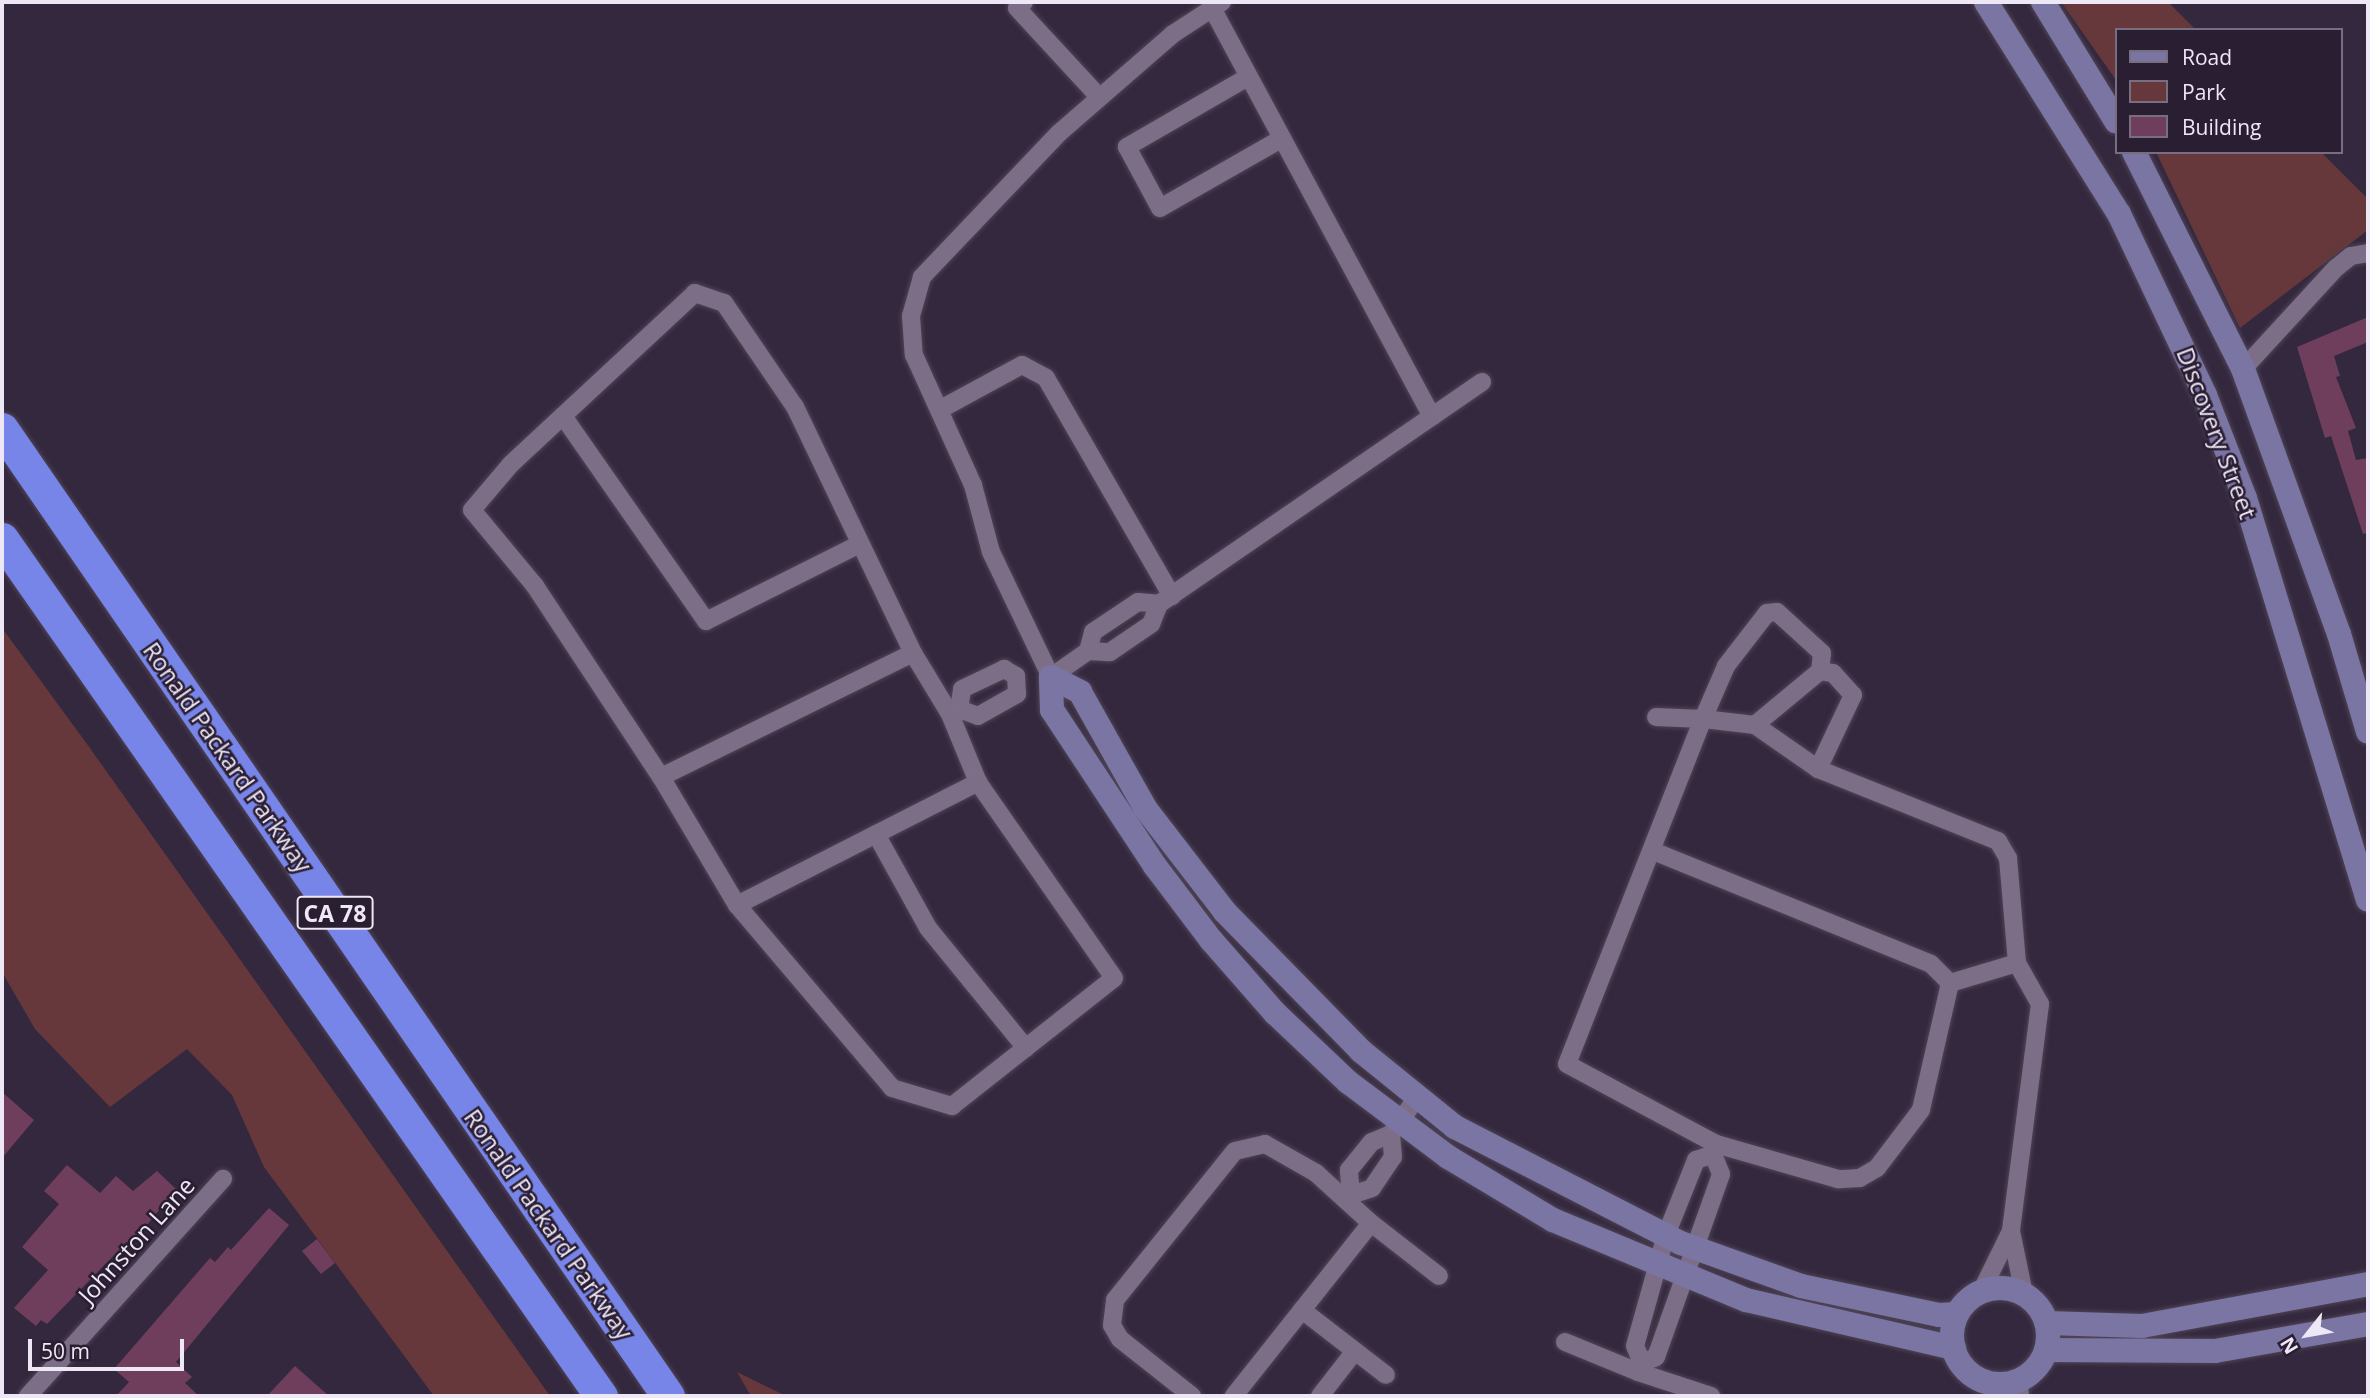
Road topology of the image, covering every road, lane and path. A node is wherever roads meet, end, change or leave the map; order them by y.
1 (1024, 2) edge
2 (1986, 2) edge
3 (2043, 2) edge
4 (1217, 5) edge
5 (1248, 77) junction
6 (1099, 97) junction
7 (2114, 118) edge
8 (1281, 139) junction
9 (2135, 154) edge
10 (2368, 253) edge
11 (2243, 369) junction
12 (1482, 382) dead end
13 (939, 410) junction
14 (563, 416) junction
15 (1432, 416) junction
16 (2, 429) edge
17 (2, 538) edge
18 (860, 544) junction
19 (2, 575) edge
20 (1165, 600) junction
21 (1088, 651) junction
22 (913, 653) junction
23 (1047, 669) junction
24 (1820, 671) junction
25 (1016, 676) junction
26 (955, 712) junction
27 (1656, 717) dead end
28 (1703, 719) junction
29 (1755, 725) junction
30 (2368, 732) edge
31 (152, 754) junction
32 (1818, 769) junction
33 (661, 777) junction
34 (978, 782) junction
35 (876, 834) junction
36 (1653, 851) junction
37 (2368, 900) edge
38 (737, 905) junction
39 (2017, 963) junction
40 (1950, 984) junction
41 (1026, 1048) junction
42 (1418, 1097) junction
43 (1396, 1128) junction
44 (1714, 1149) junction
45 (223, 1179) dead end
46 (1349, 1198) junction
47 (1371, 1223) junction
48 (2011, 1231) junction
49 (1666, 1235) junction
50 (1695, 1249) junction
51 (1658, 1264) junction
52 (1686, 1275) junction
53 (1439, 1276) dead end
54 (2368, 1284) edge
55 (1982, 1290) junction
56 (2024, 1294) junction
57 (1302, 1310) junction
58 (1957, 1314) junction
59 (2047, 1323) junction
60 (2368, 1324) edge
61 (1565, 1342) dead end
62 (1954, 1348) junction
63 (1355, 1350) junction
64 (2047, 1350) junction
65 (1640, 1368) junction
66 (1387, 1375) dead end
67 (2019, 1389) edge
68 (1995, 1390) edge
69 (28, 1396) edge
70 (601, 1396) edge
71 (668, 1396) edge
72 (1192, 1396) edge
73 (1234, 1396) edge
74 (1320, 1396) edge
75 (1711, 1396) edge

1 - 6 street
2 - 37 street, Discovery Street
3 - 7 street
4 - 5 street
4 - 6 street
5 - 8 street
5 - 8 street
6 - 13 street
8 - 15 street
9 - 11 street, Discovery Street
10 - 11 street
11 - 30 street, Discovery Street
12 - 15 street
13 - 20 street
13 - 23 street
14 - 18 street
14 - 18 street
14 - 33 street
15 - 20 street
16 - 71 highway, Ronald Packard Parkway / CA 78
17 - 31 highway, CA 78
18 - 22 street
19 - 31 highway
20 - 21 street
20 - 21 street
21 - 23 street
22 - 26 street
22 - 33 street
23 - 25 street
23 - 42 street
23 - 43 street
24 - 28 street
24 - 29 street
24 - 32 street
25 - 26 street
25 - 26 street
26 - 34 street
27 - 28 street
28 - 29 street
28 - 36 street
29 - 32 street
31 - 70 highway, CA 78
32 - 39 street
33 - 38 street
34 - 35 street
34 - 41 street
35 - 38 street
35 - 41 street
36 - 40 street
36 - 44 street
38 - 41 street
39 - 40 street
39 - 48 street
40 - 44 street
42 - 43 street
42 - 49 street
43 - 46 street
43 - 46 street
43 - 51 street
44 - 49 street
44 - 50 street
45 - 69 street, Johnston Lane
46 - 47 street
46 - 72 street
47 - 53 street
47 - 57 street
48 - 55 street
48 - 56 street
49 - 50 street
49 - 51 street
50 - 52 street
50 - 58 street
51 - 52 street
51 - 65 street
52 - 62 street
52 - 65 street
54 - 59 street
55 - 56 street
55 - 58 street
56 - 59 street
57 - 63 street
57 - 73 street
58 - 62 street
59 - 64 street
60 - 64 street
61 - 65 street
62 - 68 street
63 - 66 street
63 - 74 street
64 - 67 street
65 - 75 street
67 - 68 street

